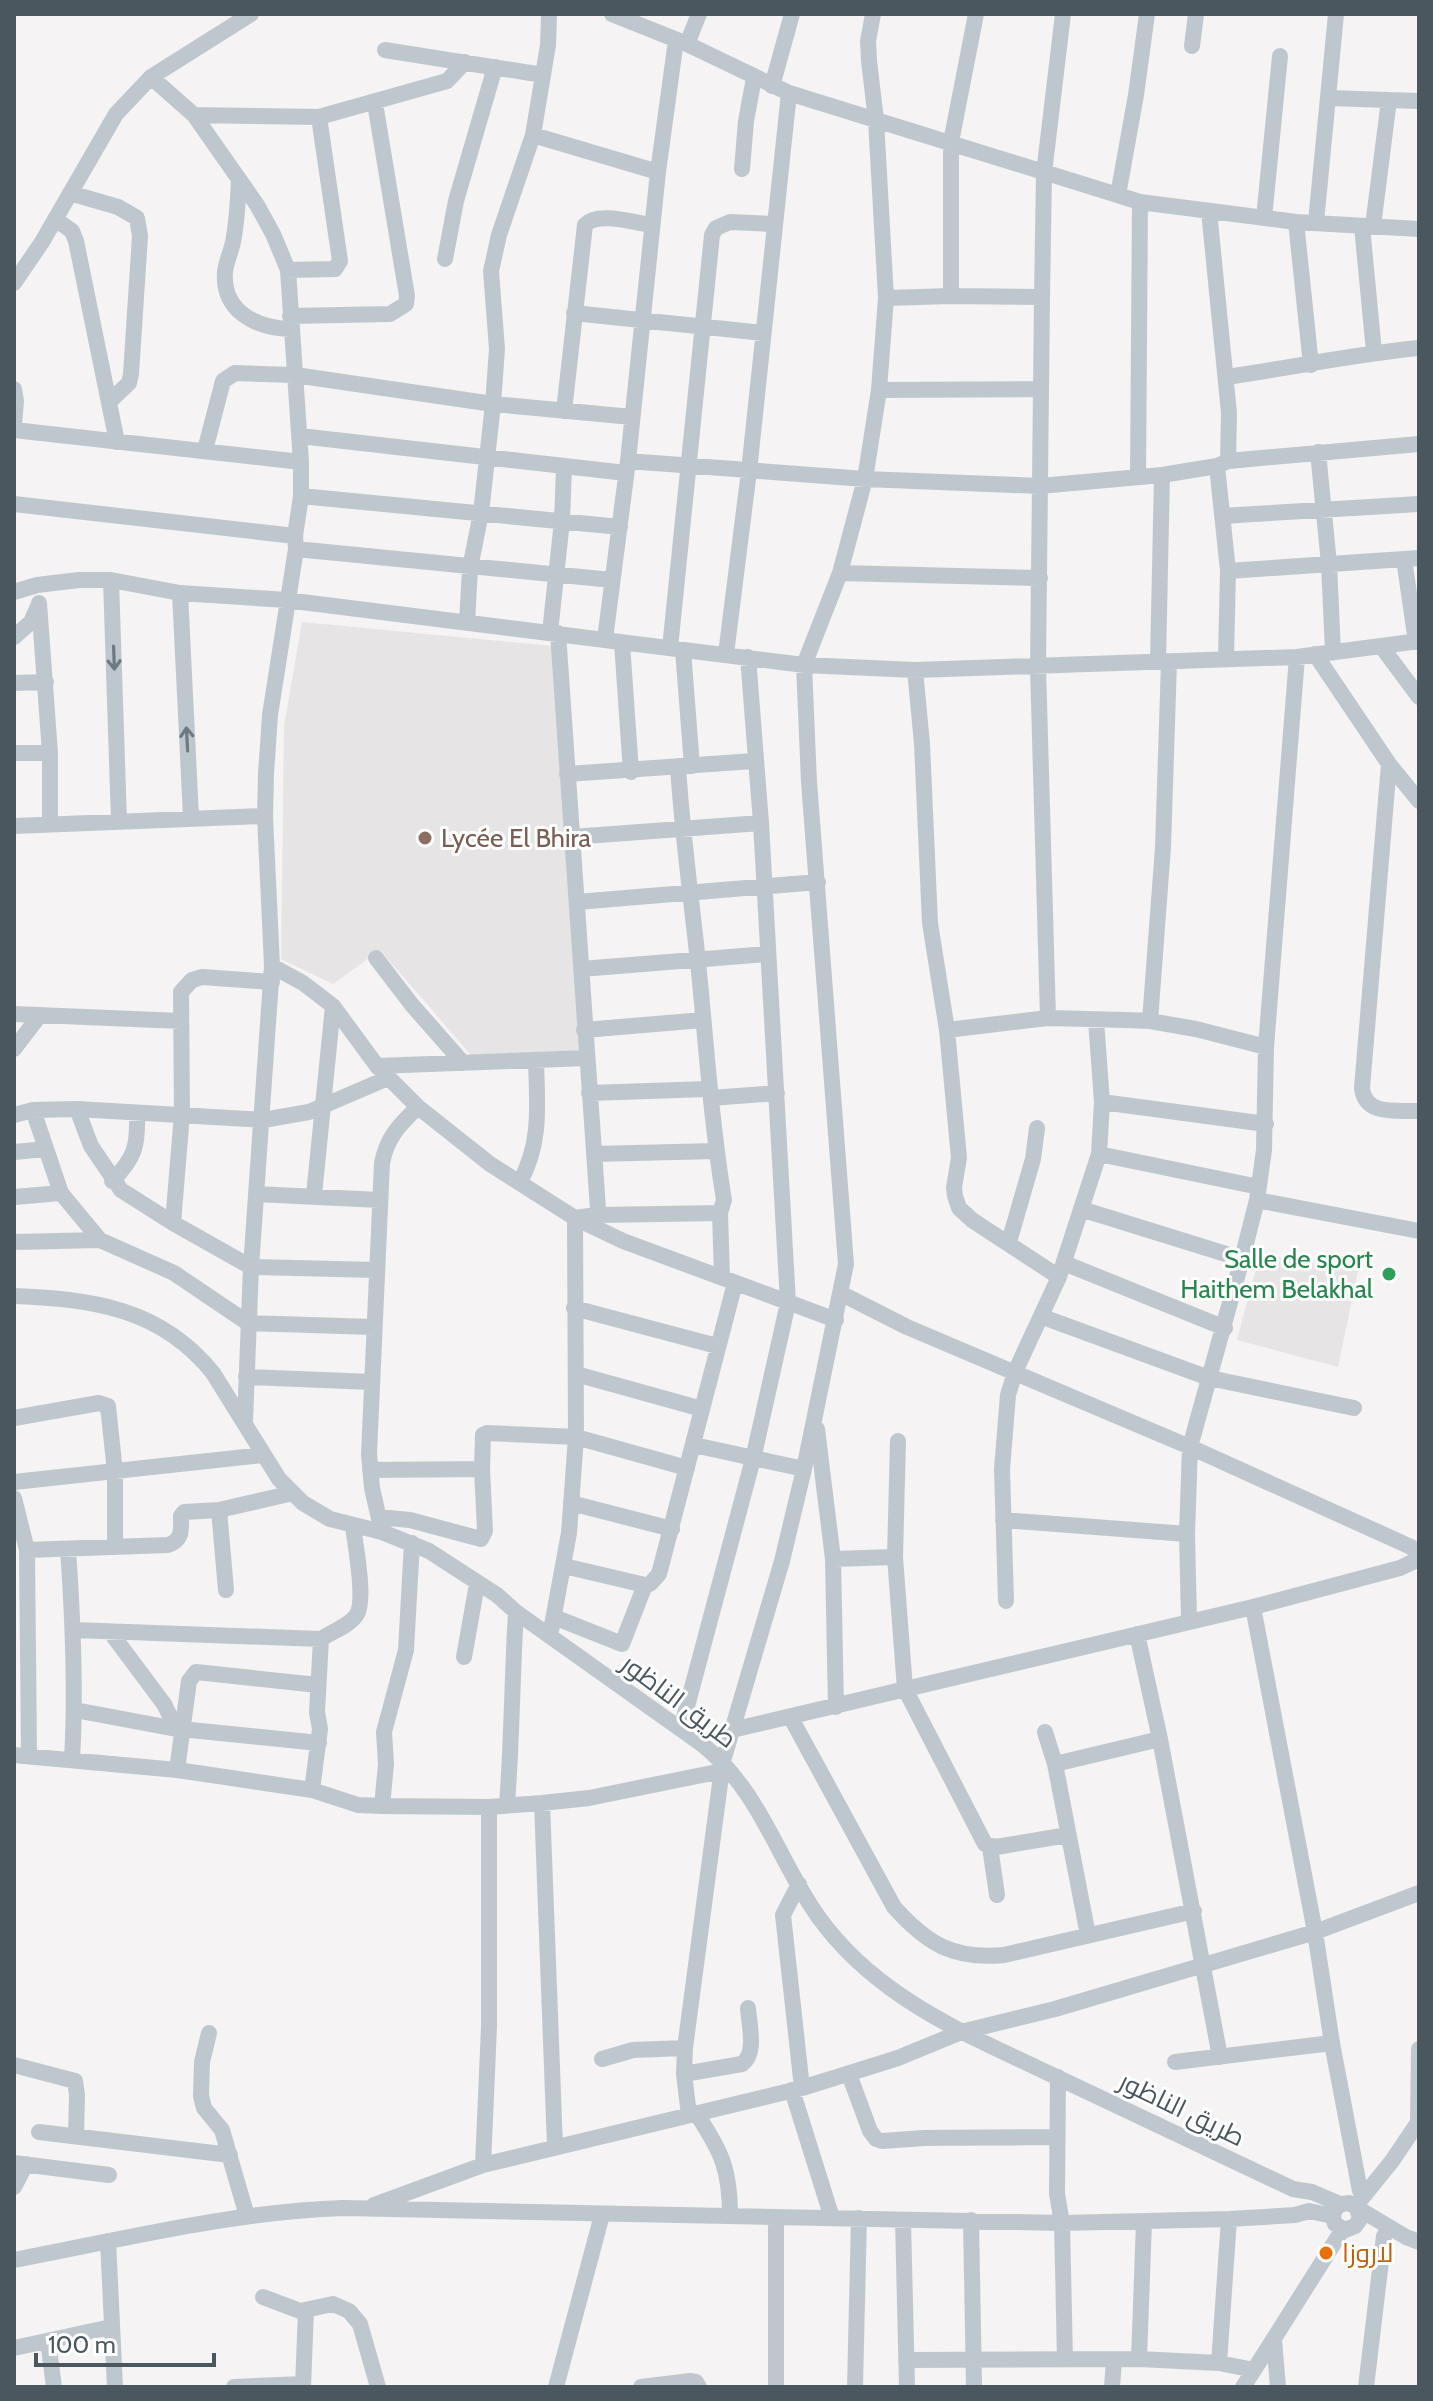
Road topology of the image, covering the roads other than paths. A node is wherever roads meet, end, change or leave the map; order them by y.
1 (251, 14) edge
2 (549, 14) edge
3 (612, 14) edge
4 (699, 14) edge
5 (792, 14) edge
6 (873, 14) edge
7 (976, 14) edge
8 (1063, 14) edge
9 (1147, 14) edge
10 (1196, 14) edge
11 (1336, 14) edge
12 (682, 42) junction
13 (1192, 46) dead end
14 (385, 50) dead end
15 (1280, 56) dead end
16 (465, 62) junction
17 (495, 67) junction
18 (543, 75) junction
19 (151, 77) junction
20 (754, 78) junction
21 (772, 86) junction
22 (789, 93) junction
23 (1329, 98) junction
24 (1389, 100) junction
25 (1419, 101) edge
26 (375, 103) junction
27 (194, 115) junction
28 (319, 117) junction
29 (876, 120) junction
30 (533, 135) junction
31 (951, 142) junction
32 (742, 169) dead end
33 (658, 172) junction
34 (1044, 173) junction
35 (239, 181) junction
36 (70, 193) junction
37 (1118, 195) junction
38 (1140, 202) junction
39 (1209, 211) junction
40 (1264, 218) junction
41 (55, 219) junction
42 (1296, 222) junction
43 (1316, 222) junction
44 (774, 224) junction
45 (652, 225) junction
46 (1367, 226) junction
47 (1419, 229) edge
48 (445, 259) dead end
49 (288, 270) junction
50 (14, 283) edge
51 (951, 296) junction
52 (1042, 297) junction
53 (886, 298) junction
54 (574, 313) junction
55 (644, 321) junction
56 (290, 323) junction
57 (701, 328) junction
58 (763, 333) junction
59 (1419, 348) edge
60 (1374, 352) junction
61 (1311, 365) junction
62 (295, 375) junction
63 (1226, 377) junction
64 (14, 389) edge
65 (1041, 389) junction
66 (879, 390) junction
67 (109, 402) junction
68 (493, 404) junction
69 (564, 411) junction
70 (632, 417) junction
71 (14, 427) edge
72 (300, 436) junction
73 (117, 442) junction
74 (1419, 444) edge
75 (205, 450) junction
76 (1318, 452) junction
77 (486, 458) junction
78 (301, 462) junction
79 (1223, 463) junction
80 (564, 467) junction
81 (627, 467) junction
82 (689, 467) junction
83 (749, 471) junction
84 (1162, 475) junction
85 (1138, 477) junction
86 (865, 479) junction
87 (1040, 486) junction
88 (301, 496) junction
89 (14, 504) edge
90 (1419, 504) edge
91 (1323, 510) junction
92 (481, 513) junction
93 (1222, 516) junction
94 (562, 521) junction
95 (620, 527) junction
96 (295, 542) junction
97 (1412, 558) edge
98 (1329, 564) junction
99 (470, 568) junction
100 (1228, 571) junction
101 (840, 573) junction
102 (556, 576) junction
103 (1040, 578) junction
104 (111, 580) junction
105 (612, 580) junction
106 (37, 585) junction
107 (14, 592) edge
108 (180, 593) junction
109 (286, 600) junction
110 (39, 603) junction
111 (467, 623) junction
112 (554, 632) junction
113 (14, 637) edge
114 (613, 641) junction
115 (1417, 641) edge
116 (1381, 646) junction
117 (676, 649) junction
118 (1333, 652) junction
119 (726, 654) junction
120 (1315, 654) junction
121 (748, 657) junction
122 (1297, 657) junction
123 (1226, 659) junction
124 (1164, 662) junction
125 (804, 665) junction
126 (1038, 667) junction
127 (915, 670) junction
128 (46, 682) junction
129 (14, 683) edge
130 (1419, 697) edge
131 (14, 753) edge
132 (50, 753) junction
133 (754, 761) junction
134 (1389, 764) junction
135 (685, 766) junction
136 (631, 772) junction
137 (567, 774) junction
138 (1419, 801) edge
139 (265, 816) junction
140 (191, 817) junction
141 (119, 822) junction
142 (50, 823) junction
143 (761, 823) junction
144 (14, 826) edge
145 (682, 830) junction
146 (572, 837) junction
147 (818, 882) junction
148 (765, 885) junction
149 (689, 894) junction
150 (577, 902) junction
151 (768, 954) junction
152 (376, 958) dead end
153 (698, 960) junction
154 (581, 969) junction
155 (272, 974) junction
156 (333, 1006) junction
157 (14, 1014) edge
158 (40, 1015) junction
159 (1048, 1018) junction
160 (703, 1020) junction
161 (1096, 1020) junction
162 (181, 1021) junction
163 (1150, 1021) junction
164 (584, 1030) junction
165 (947, 1030) junction
166 (1266, 1047) junction
167 (14, 1049) edge
168 (586, 1058) junction
169 (536, 1060) junction
170 (463, 1063) junction
171 (426, 1064) junction
172 (383, 1072) junction
173 (589, 1093) junction
174 (777, 1093) junction
175 (710, 1094) junction
176 (413, 1102) junction
177 (1102, 1102) junction
178 (323, 1105) junction
179 (77, 1109) junction
180 (33, 1110) junction
181 (1419, 1111) edge
182 (137, 1114) junction
183 (182, 1114) junction
184 (14, 1115) edge
185 (263, 1120) junction
186 (1266, 1124) junction
187 (1037, 1128) dead end
188 (46, 1149) junction
189 (716, 1151) junction
190 (14, 1152) edge
191 (594, 1154) junction
192 (1099, 1154) junction
193 (112, 1181) junction
194 (520, 1182) junction
195 (61, 1193) junction
196 (256, 1194) junction
197 (1258, 1194) junction
198 (314, 1195) junction
199 (14, 1197) edge
200 (380, 1200) junction
201 (1081, 1209) junction
202 (720, 1213) junction
203 (597, 1215) junction
204 (575, 1218) junction
205 (173, 1223) junction
206 (1419, 1231) edge
207 (100, 1240) junction
208 (14, 1242) edge
209 (1009, 1242) junction
210 (1242, 1259) junction
211 (251, 1267) junction
212 (377, 1270) junction
213 (1062, 1270) junction
214 (728, 1280) junction
215 (842, 1294) junction
216 (14, 1296) edge
217 (788, 1303) junction
218 (574, 1308) junction
219 (1043, 1317) junction
220 (836, 1320) junction
221 (248, 1323) junction
222 (374, 1327) junction
223 (1225, 1328) junction
224 (717, 1346) junction
225 (1015, 1372) junction
226 (576, 1374) junction
227 (246, 1377) junction
228 (1209, 1378) junction
229 (372, 1382) junction
230 (1354, 1408) dead end
231 (702, 1409) junction
232 (816, 1413) junction
233 (14, 1418) edge
234 (245, 1422) junction
235 (576, 1437) junction
236 (898, 1441) dead end
237 (694, 1445) junction
238 (1190, 1447) junction
239 (263, 1455) junction
240 (753, 1459) junction
241 (687, 1468) junction
242 (482, 1469) junction
243 (804, 1469) junction
244 (370, 1470) junction
245 (115, 1472) junction
246 (14, 1482) edge
247 (293, 1493) junction
248 (14, 1498) edge
249 (571, 1503) junction
250 (219, 1510) junction
251 (1003, 1520) junction
252 (380, 1525) junction
253 (353, 1526) junction
254 (672, 1529) junction
255 (1187, 1534) junction
256 (412, 1543) junction
257 (115, 1547) junction
258 (27, 1550) junction
259 (68, 1550) junction
260 (1419, 1553) edge
261 (895, 1557) junction
262 (833, 1559) junction
263 (1419, 1559) edge
264 (564, 1566) junction
265 (477, 1584) junction
266 (645, 1585) junction
267 (226, 1590) dead end
268 (1006, 1601) dead end
269 (1253, 1607) junction
270 (516, 1612) junction
271 (554, 1617) junction
272 (1189, 1620) junction
273 (74, 1630) junction
274 (111, 1633) junction
275 (1137, 1634) junction
276 (550, 1636) junction
277 (321, 1639) junction
278 (464, 1657) dead end
279 (22, 1660) edge
280 (318, 1685) junction
281 (905, 1689) junction
282 (836, 1707) junction
283 (75, 1710) junction
284 (791, 1718) junction
285 (175, 1728) junction
286 (681, 1729) junction
287 (732, 1730) junction
288 (1045, 1732) dead end
289 (1160, 1739) junction
290 (319, 1743) junction
291 (22, 1756) edge
292 (72, 1760) junction
293 (1055, 1764) junction
294 (722, 1766) junction
295 (177, 1770) junction
296 (312, 1790) junction
297 (542, 1803) junction
298 (507, 1804) junction
299 (382, 1806) junction
300 (489, 1807) junction
301 (1068, 1835) junction
302 (990, 1847) junction
303 (799, 1884) junction
304 (1419, 1893) edge
305 (997, 1895) dead end
306 (1194, 1911) junction
307 (1315, 1932) junction
308 (1088, 1935) junction
309 (1204, 1967) junction
310 (748, 2008) dead end
311 (961, 2032) junction
312 (209, 2033) dead end
313 (1332, 2043) junction
314 (685, 2048) junction
315 (1419, 2049) edge
316 (1220, 2057) junction
317 (602, 2059) dead end
318 (1175, 2062) dead end
319 (14, 2065) edge
320 (684, 2074) junction
321 (849, 2074) junction
322 (1058, 2077) junction
323 (797, 2089) junction
324 (692, 2114) junction
325 (1419, 2121) edge
326 (39, 2132) dead end
327 (76, 2136) junction
328 (1056, 2137) junction
329 (1413, 2140) edge
330 (555, 2147) junction
331 (230, 2155) junction
332 (20, 2164) edge
333 (483, 2165) junction
334 (109, 2175) dead end
335 (14, 2187) edge
336 (415, 2190) junction
337 (365, 2208) junction
338 (418, 2208) junction
339 (1345, 2213) junction
340 (602, 2215) junction
341 (247, 2216) junction
342 (730, 2216) junction
343 (776, 2217) junction
344 (832, 2218) junction
345 (859, 2218) junction
346 (1229, 2219) junction
347 (903, 2220) junction
348 (971, 2220) junction
349 (1144, 2222) junction
350 (1062, 2223) junction
351 (1384, 2236) junction
352 (1415, 2239) edge
353 (108, 2241) junction
354 (14, 2260) edge
355 (263, 2297) dead end
356 (306, 2310) junction
357 (111, 2327) junction
358 (1274, 2340) junction
359 (48, 2341) junction
360 (14, 2348) edge
361 (1065, 2359) junction
362 (1139, 2359) junction
363 (906, 2360) junction
364 (973, 2360) junction
365 (1114, 2360) junction
366 (1219, 2363) junction
367 (1254, 2370) junction
368 (303, 2385) edge
369 (54, 2387) edge
370 (115, 2387) edge
371 (234, 2387) edge
372 (378, 2387) edge
373 (556, 2387) edge
374 (641, 2387) edge
375 (699, 2387) edge
376 (776, 2387) edge
377 (855, 2387) edge
378 (907, 2387) edge
379 (974, 2387) edge
380 (1112, 2387) edge
381 (1243, 2387) edge
382 (1278, 2387) edge
383 (1366, 2387) edge

1 - 19 street
2 - 18 street
3 - 12 street
4 - 12 street
5 - 21 street
6 - 29 street
7 - 31 street
8 - 34 street
9 - 37 street
10 - 13 street
11 - 23 street
12 - 20 street
12 - 33 street
14 - 16 street
15 - 40 street
16 - 17 street
16 - 26 street
17 - 18 street
17 - 48 street
18 - 30 street
19 - 27 street
19 - 36 street
20 - 21 street
20 - 32 street
21 - 22 street
22 - 29 street
22 - 44 street
23 - 24 street
23 - 43 street
24 - 25 street
24 - 46 street
26 - 28 street
26 - 56 street
27 - 28 street
27 - 35 street
28 - 49 street
29 - 31 street
29 - 53 street
30 - 33 street
30 - 68 street
31 - 34 street
31 - 51 street
33 - 45 street
34 - 37 street
34 - 52 street
35 - 49 street
35 - 56 street
36 - 41 street
36 - 67 street
37 - 38 street
38 - 39 street
38 - 85 street
39 - 40 street
39 - 63 street
40 - 42 street
41 - 50 street
41 - 67 street
42 - 43 street
42 - 61 street
43 - 46 street
44 - 57 street
44 - 58 street
45 - 54 street
45 - 55 street
46 - 47 street
46 - 60 street
49 - 56 street
51 - 52 street
51 - 53 street
52 - 65 street
53 - 66 street
54 - 55 street
54 - 69 street
55 - 57 street
55 - 70 street
56 - 62 street
57 - 58 street
57 - 82 street
58 - 83 street
59 - 60 street
60 - 61 street
61 - 63 street
62 - 68 street
62 - 72 street
62 - 75 street
63 - 79 street
64 - 71 street
65 - 66 street
65 - 87 street
66 - 86 street
67 - 73 street
68 - 69 street
68 - 77 street
69 - 70 street
70 - 81 street
71 - 73 street
72 - 77 street
72 - 78 street
73 - 75 street
74 - 76 street
75 - 78 street
76 - 79 street
76 - 91 street
77 - 80 street
77 - 92 street
78 - 88 street
79 - 84 street
79 - 93 street
80 - 81 street
80 - 94 street
81 - 82 street
81 - 95 street
82 - 83 street
82 - 117 street
83 - 86 street
83 - 119 street
84 - 85 street
84 - 124 street
85 - 87 street
86 - 87 street
86 - 101 street
87 - 103 street
88 - 92 street
88 - 96 street
89 - 96 street
90 - 91 street
91 - 93 street
91 - 98 street
92 - 94 street
92 - 99 street
93 - 100 street
94 - 95 street
94 - 102 street
95 - 105 street
96 - 99 street
96 - 109 street
97 - 98 street
97 - 115 street
98 - 100 street
98 - 118 street
99 - 102 street
99 - 111 street
100 - 123 street
101 - 103 street
101 - 125 street
102 - 105 street
102 - 112 street
103 - 126 street
104 - 106 street
104 - 108 street
104 -> 141 street
105 - 114 street
106 - 107 street
106 - 110 street
108 - 109 street
140 -> 108 street
109 - 111 street
109 - 139 street
110 - 113 street
110 - 128 street
111 - 112 street
112 - 114 street
112 - 137 street
114 - 117 street
114 - 136 street
115 - 116 street
116 - 118 street
116 - 130 street
117 - 119 street
117 - 135 street
118 - 120 street
119 - 121 street
120 - 122 street
120 - 134 street
121 - 125 street
121 - 133 street
122 - 123 street
122 - 166 street
123 - 124 street
124 - 126 street
124 - 163 street
125 - 127 street
125 - 147 street
126 - 127 street
126 - 159 street
127 - 165 street
128 - 129 street
128 - 132 street
131 - 132 street
132 - 142 street
133 - 135 street
133 - 143 street
134 - 138 street
134 - 181 street
135 - 136 street
135 - 145 street
136 - 137 street
137 - 146 street
139 - 140 street
139 - 155 street
140 - 141 street
141 - 142 street
142 - 144 street
143 - 145 street
143 - 148 street
145 - 146 street
145 - 149 street
146 - 150 street
147 - 148 street
147 - 215 street
148 - 149 street
148 - 151 street
149 - 150 street
149 - 153 street
150 - 154 street
151 - 153 street
151 - 174 street
152 - 170 street
153 - 154 street
153 - 160 street
154 - 164 street
155 - 156 street
155 - 162 street
155 - 185 street
156 - 172 street
156 - 178 street
157 - 158 street
158 - 162 street
158 - 167 street
159 - 161 street
159 - 165 street
160 - 164 street
160 - 175 street
161 - 163 street
161 - 177 street
162 - 183 street
163 - 166 street
164 - 168 street
165 - 209 street
166 - 186 street
168 - 169 street
168 - 173 street
169 - 170 street
169 - 194 street
170 - 171 street
171 - 172 street
171 - 176 street
172 - 176 street
172 - 178 street
173 - 175 street
173 - 191 street
174 - 175 street
174 - 217 street
175 - 189 street
176 - 194 street
176 - 200 street
177 - 186 street
177 - 192 street
178 - 185 street
178 - 198 street
179 - 180 street
179 - 182 street
179 - 193 street
180 - 184 street
180 - 188 street
182 - 183 street
182 - 193 street
183 - 185 street
183 - 205 street
185 - 196 street
186 - 197 street
187 - 209 street
188 - 190 street
188 - 195 street
189 - 191 street
189 - 202 street
191 - 203 street
192 - 197 street
192 - 201 street
193 - 205 street
194 - 204 street
195 - 199 street
195 - 207 street
196 - 198 street
196 - 211 street
197 - 206 street
197 - 210 street
198 - 200 street
200 - 212 street
201 - 210 street
201 - 213 street
202 - 203 street
202 - 214 street
203 - 204 street
204 - 214 street
204 - 218 street
205 - 211 street
207 - 208 street
207 - 221 street
209 - 213 street
210 - 223 street
211 - 212 street
211 - 221 street
212 - 222 street
213 - 219 street
213 - 223 street
214 - 217 street
214 - 224 street
215 - 220 street
215 - 225 street
216 - 234 street, طريق الناظور
217 - 220 street
217 - 240 street
218 - 224 street
218 - 226 street
219 - 225 street
219 - 228 street
220 - 232 street
221 - 222 street
221 - 227 street
222 - 229 street
223 - 228 street
224 - 231 street
225 - 238 street
225 - 251 street
226 - 231 street
226 - 235 street
227 - 229 street
227 - 234 street
228 - 230 street
228 - 238 street
229 - 244 street
231 - 237 street
232 - 243 street
232 - 262 street
233 - 245 street
234 - 239 street, طريق الناظور
235 - 241 street
235 - 242 street
235 - 249 street
236 - 261 street
237 - 240 street
237 - 241 street
238 - 255 street
238 - 260 street
239 - 245 street
239 - 247 street, طريق الناظور
240 - 243 street
240 - 286 street
241 - 254 street
242 - 244 street
242 - 252 street
243 - 287 street
244 - 252 street
245 - 246 street
245 - 257 street
247 - 250 street
247 - 253 street, طريق الناظور
248 - 258 street
249 - 254 street
249 - 264 street
250 - 257 street
250 - 267 street
251 - 255 street
251 - 268 street
252 - 253 street, طريق الناظور
252 - 256 street, طريق الناظور
253 - 277 street
254 - 266 street
255 - 272 street
256 - 265 street, طريق الناظور
256 - 299 street
257 - 259 street
258 - 259 street
258 - 279 street
259 - 273 street
261 - 262 street
261 - 281 street
262 - 282 street
263 - 269 street
264 - 266 street
264 - 271 street
265 - 270 street, طريق الناظور
265 - 278 street
266 - 271 street
269 - 272 street
269 - 307 street
270 - 276 street, طريق الناظور
270 - 298 street
271 - 276 street
272 - 275 street
273 - 274 street
273 - 283 street
274 - 277 street
274 - 285 street
275 - 281 street
275 - 289 street
276 - 286 street, طريق الناظور
277 - 280 street
279 - 291 street
280 - 285 street
280 - 290 street
281 - 282 street
281 - 302 street
282 - 284 street
283 - 285 street
283 - 292 street
284 - 287 street
284 - 308 street
285 - 290 street
285 - 295 street
286 - 294 street, طريق الناظور
287 - 294 street
288 - 293 street
289 - 293 street
289 - 306 street
290 - 296 street
291 - 292 street
292 - 295 street
293 - 301 street
294 - 297 street
294 - 303 street, طريق الناظور
294 - 314 street
295 - 296 street
296 - 299 street
297 - 298 street
297 - 330 street
298 - 300 street
299 - 300 street
300 - 333 street
301 - 302 street
301 - 308 street
302 - 305 street
303 - 311 street, طريق الناظور
303 - 323 street
304 - 307 street
306 - 308 street
306 - 309 street
307 - 309 street
307 - 313 street
309 - 311 street
309 - 316 street
310 - 320 street
311 - 321 street
311 - 322 street, طريق الناظور
312 - 331 street
313 - 316 street
313 - 339 street
314 - 317 street
314 - 320 street
315 - 325 street
316 - 318 street
319 - 327 street
320 - 324 street
321 - 323 street
321 - 328 street
322 - 328 street
322 - 339 street, طريق الناظور
323 - 324 street
323 - 344 street
324 - 330 street
324 - 342 street
325 - 329 street
326 - 327 street
327 - 331 street
328 - 350 street
329 - 339 street
330 - 333 street
331 - 341 street
332 - 334 street
332 - 335 street
333 - 336 street
336 - 337 street
336 - 338 street
337 - 338 street
337 - 341 street
338 - 340 street
339 - 346 street
339 - 351 street
339 - 352 street
339 - 358 street
340 - 342 street
340 - 373 street
341 - 353 street
342 - 343 street
343 - 344 street
343 - 376 street
344 - 345 street
345 - 347 street
345 - 377 street
346 - 349 street
346 - 366 street
347 - 348 street
347 - 363 street
348 - 350 street
348 - 364 street
349 - 350 street
349 - 362 street
350 - 361 street
351 - 352 street
351 - 383 street
353 - 354 street
353 - 357 street
355 - 356 street
356 - 368 street
356 - 372 street
357 - 359 street
357 - 370 street
358 - 367 street
358 - 382 street
359 - 360 street
359 - 369 street
361 - 364 street
361 - 365 street
362 - 365 street
362 - 366 street
363 - 364 street
363 - 378 street
364 - 379 street
365 - 380 street
366 - 367 street
367 - 381 street
368 - 371 street
374 - 375 street

